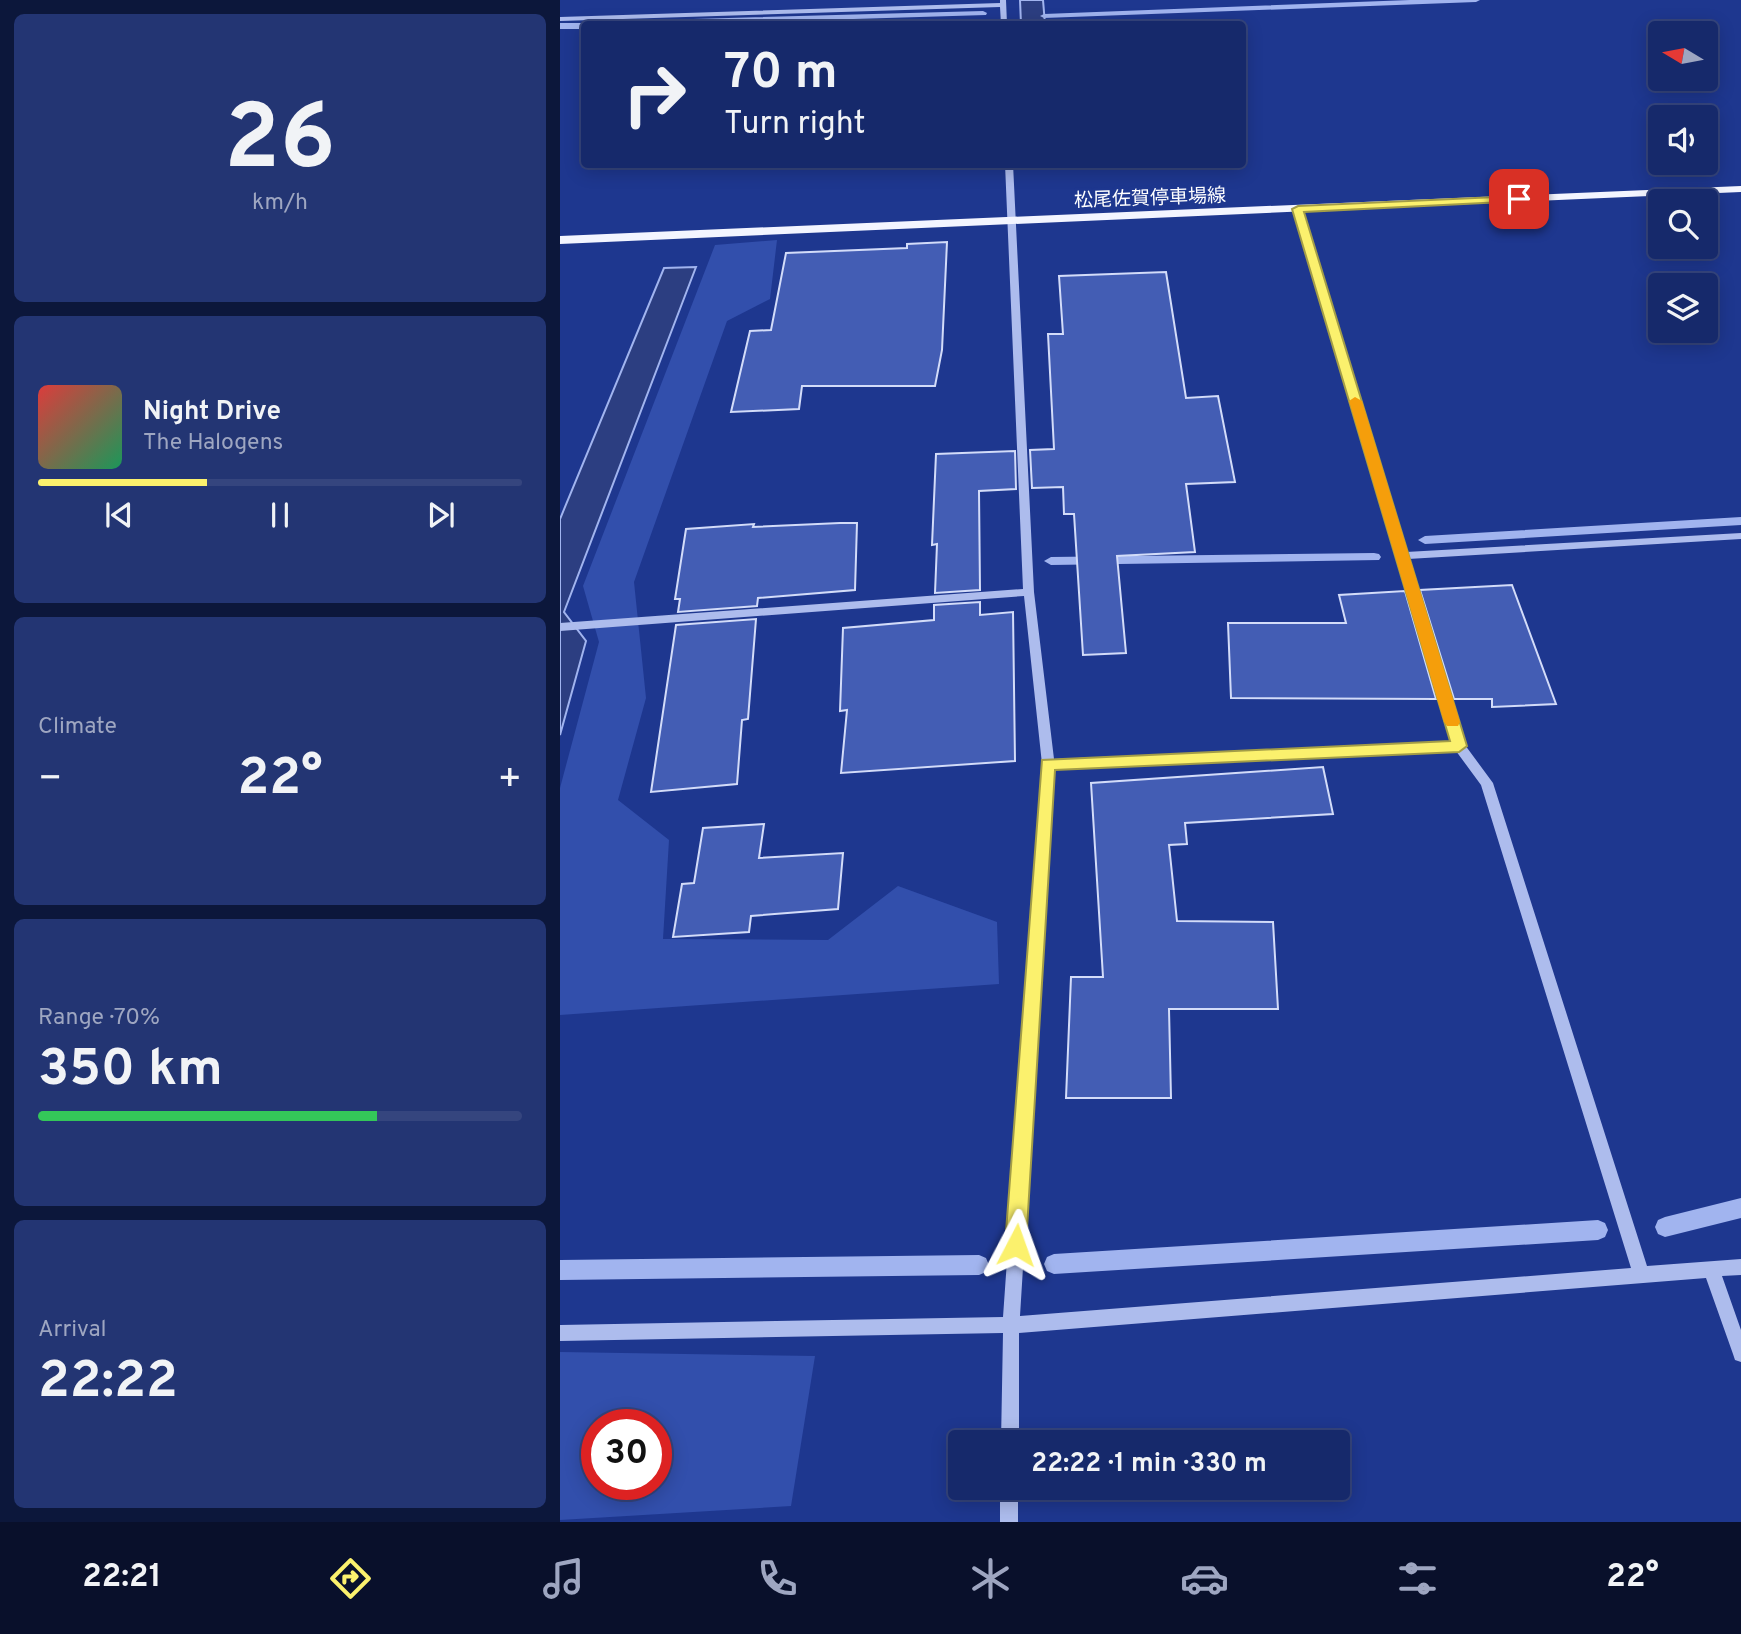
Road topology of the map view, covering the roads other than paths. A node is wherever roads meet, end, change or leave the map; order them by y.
1 (1003, 2) edge
2 (560, 19) edge
3 (1004, 21) edge
4 (1009, 168) edge
5 (1741, 189) edge
6 (1298, 209) junction
7 (1012, 220) junction
8 (560, 240) edge
9 (1741, 536) edge
10 (1402, 556) junction
11 (1029, 592) junction
12 (560, 627) edge
13 (1459, 746) junction
14 (1048, 765) junction
15 (1739, 1267) edge
16 (1711, 1269) junction
17 (1642, 1274) junction
18 (1011, 1325) junction
19 (560, 1333) edge
20 (1741, 1354) edge
21 (1010, 1430) edge
22 (1009, 1500) edge
23 (1009, 1522) edge

1 - 2 street
1 - 3 street
4 - 7 street
5 - 6 main road, 松尾佐賀停車場線
6 - 7 main road, 松尾佐賀停車場線
6 - 10 street
7 - 8 main road, 松尾佐賀停車場線
7 - 11 street
9 - 10 street
10 - 13 street
11 - 12 street
11 - 14 street
13 - 14 street
13 - 17 street
14 - 18 street
15 - 16 street
16 - 17 street
16 - 20 street
17 - 18 street
18 - 19 street
18 - 21 street
22 - 23 street

